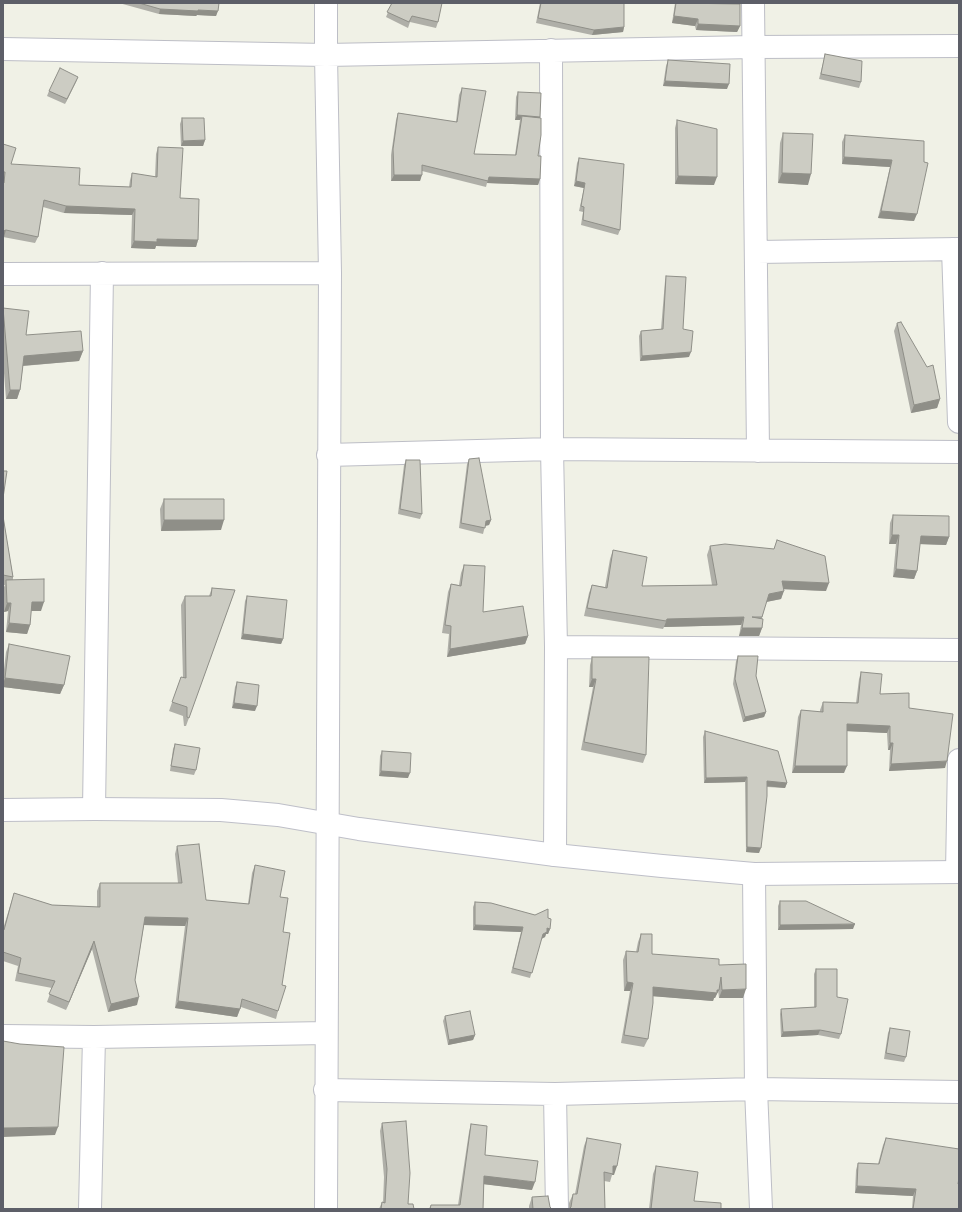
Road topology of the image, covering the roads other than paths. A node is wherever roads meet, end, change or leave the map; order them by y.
1 (326, 3) edge
2 (753, 3) edge
3 (959, 46) edge
4 (754, 47) junction
5 (3, 49) edge
6 (551, 50) junction
7 (326, 55) junction
8 (956, 249) edge
9 (757, 252) junction
10 (330, 272) junction
11 (102, 273) junction
12 (3, 274) edge
13 (959, 422) edge
14 (552, 449) junction
15 (758, 451) junction
16 (959, 452) edge
17 (328, 455) junction
18 (556, 647) junction
19 (959, 650) edge
20 (959, 760) edge
21 (94, 809) junction
22 (3, 810) edge
23 (326, 823) junction
24 (555, 855) junction
25 (958, 872) edge
26 (754, 874) junction
27 (326, 1033) junction
28 (3, 1036) edge
29 (94, 1037) junction
30 (756, 1089) junction
31 (326, 1090) junction
32 (959, 1092) edge
33 (555, 1094) junction
34 (90, 1209) edge
35 (326, 1209) edge
36 (557, 1209) edge
37 (761, 1209) edge

1 - 7 street
2 - 4 street
3 - 4 street
4 - 6 street
4 - 9 street
5 - 7 street
6 - 7 street
6 - 14 street
7 - 10 street
8 - 9 street
8 - 13 street
9 - 15 street
10 - 11 street
10 - 17 street
11 - 12 street
11 - 21 street
14 - 15 street
14 - 17 street
14 - 18 street
15 - 16 street
17 - 23 street
18 - 19 street
18 - 24 street
20 - 25 street
21 - 22 street
21 - 23 street
23 - 24 street
23 - 27 street
24 - 26 street
25 - 26 street
26 - 30 street
27 - 29 street
27 - 31 street
28 - 29 street
29 - 34 street
30 - 32 street
30 - 33 street
30 - 37 street
31 - 33 street
31 - 35 street
33 - 36 street

